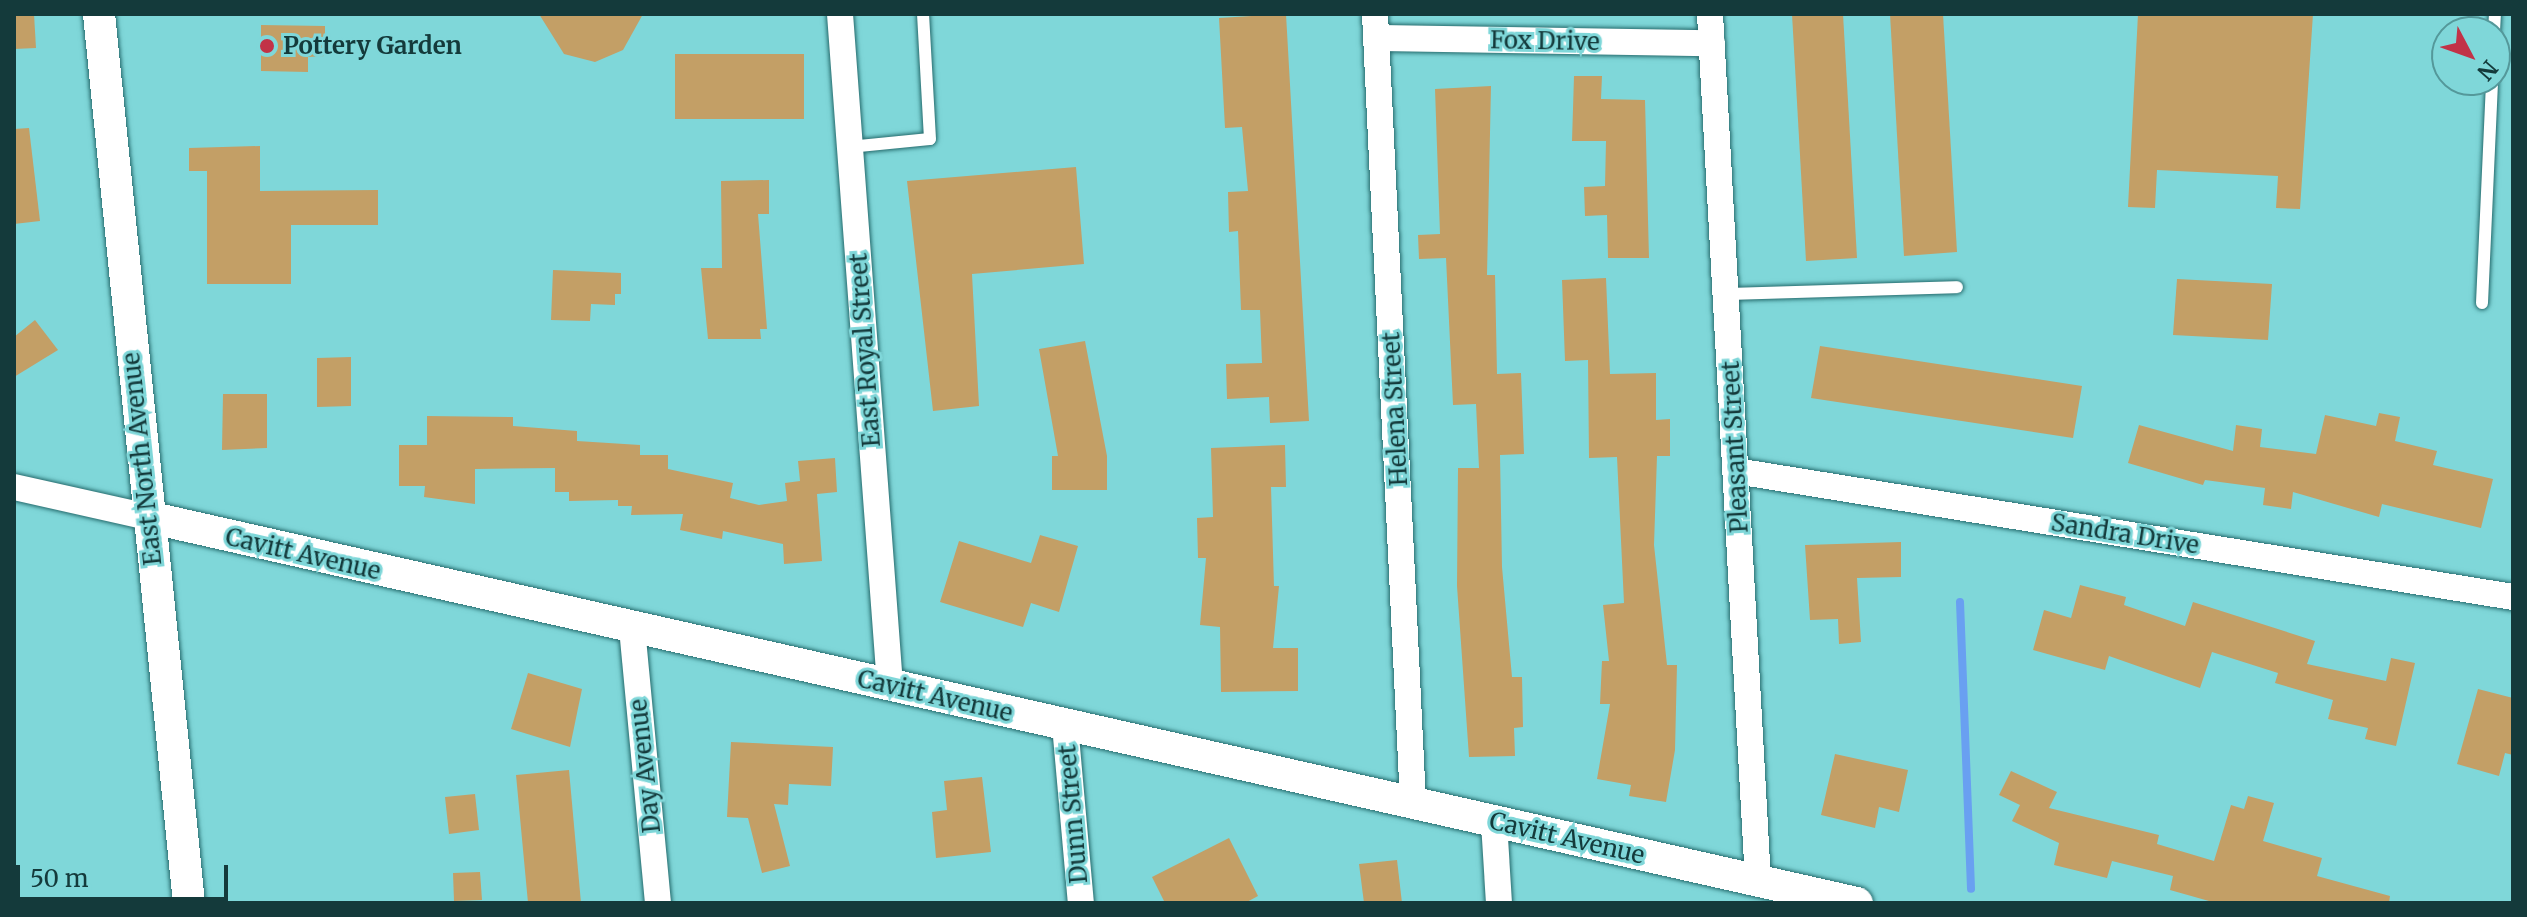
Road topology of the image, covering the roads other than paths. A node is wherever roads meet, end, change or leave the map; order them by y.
1 (99, 14) edge
2 (840, 14) edge
3 (923, 14) edge
4 (1710, 14) edge
5 (1377, 26) edge
6 (1712, 43) junction
7 (2491, 96) edge
8 (849, 147) junction
9 (1957, 287) dead end
10 (1726, 294) junction
11 (2482, 303) dead end
12 (1736, 471) junction
13 (14, 487) edge
14 (148, 517) junction
15 (2513, 597) edge
16 (632, 628) junction
17 (890, 686) junction
18 (1065, 725) junction
19 (1413, 803) junction
20 (1494, 822) junction
21 (1758, 881) junction
22 (189, 903) edge
23 (658, 903) edge
24 (1081, 903) edge
25 (1499, 903) edge
26 (1857, 903) edge

1 - 14 street, East North Avenue
2 - 8 street, East Royal Street
3 - 8 lane
4 - 6 street, Pleasant Street
5 - 6 street, Fox Drive
5 - 19 street, Helena Street
6 - 10 street, Pleasant Street
7 - 11 lane
8 - 17 street, East Royal Street
9 - 10 lane
10 - 12 street, Pleasant Street
12 - 15 street, Sandra Drive
12 - 21 street, Pleasant Street
13 - 14 street, Cavitt Avenue
14 - 16 street, Cavitt Avenue
14 - 22 street, East North Avenue
16 - 17 street, Cavitt Avenue
16 - 23 street, Day Avenue
17 - 18 street, Cavitt Avenue
18 - 19 street, Cavitt Avenue
18 - 24 street, Dunn Street
19 - 20 street, Cavitt Avenue
20 - 21 street, Cavitt Avenue
20 - 25 street
21 - 26 street, Cavitt Avenue

